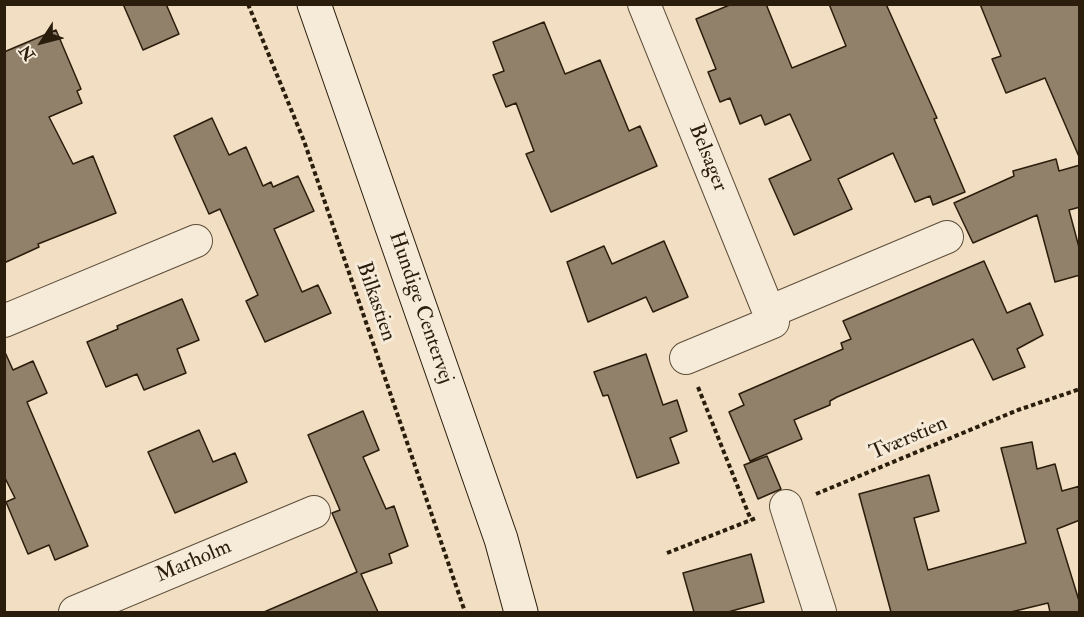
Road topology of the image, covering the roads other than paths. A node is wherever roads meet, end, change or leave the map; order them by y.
1 (314, 4) edge
2 (644, 4) edge
3 (947, 237) dead end
4 (196, 241) dead end
5 (769, 312) junction
6 (4, 321) edge
7 (686, 358) road end
8 (786, 506) road end
9 (314, 512) dead end
10 (75, 612) edge
11 (522, 612) edge
12 (820, 612) edge

1 - 11 street, Hundige Centervej
2 - 5 street, Belsager
3 - 5 street
4 - 6 street
5 - 7 street
8 - 12 street
9 - 10 street, Marholm

